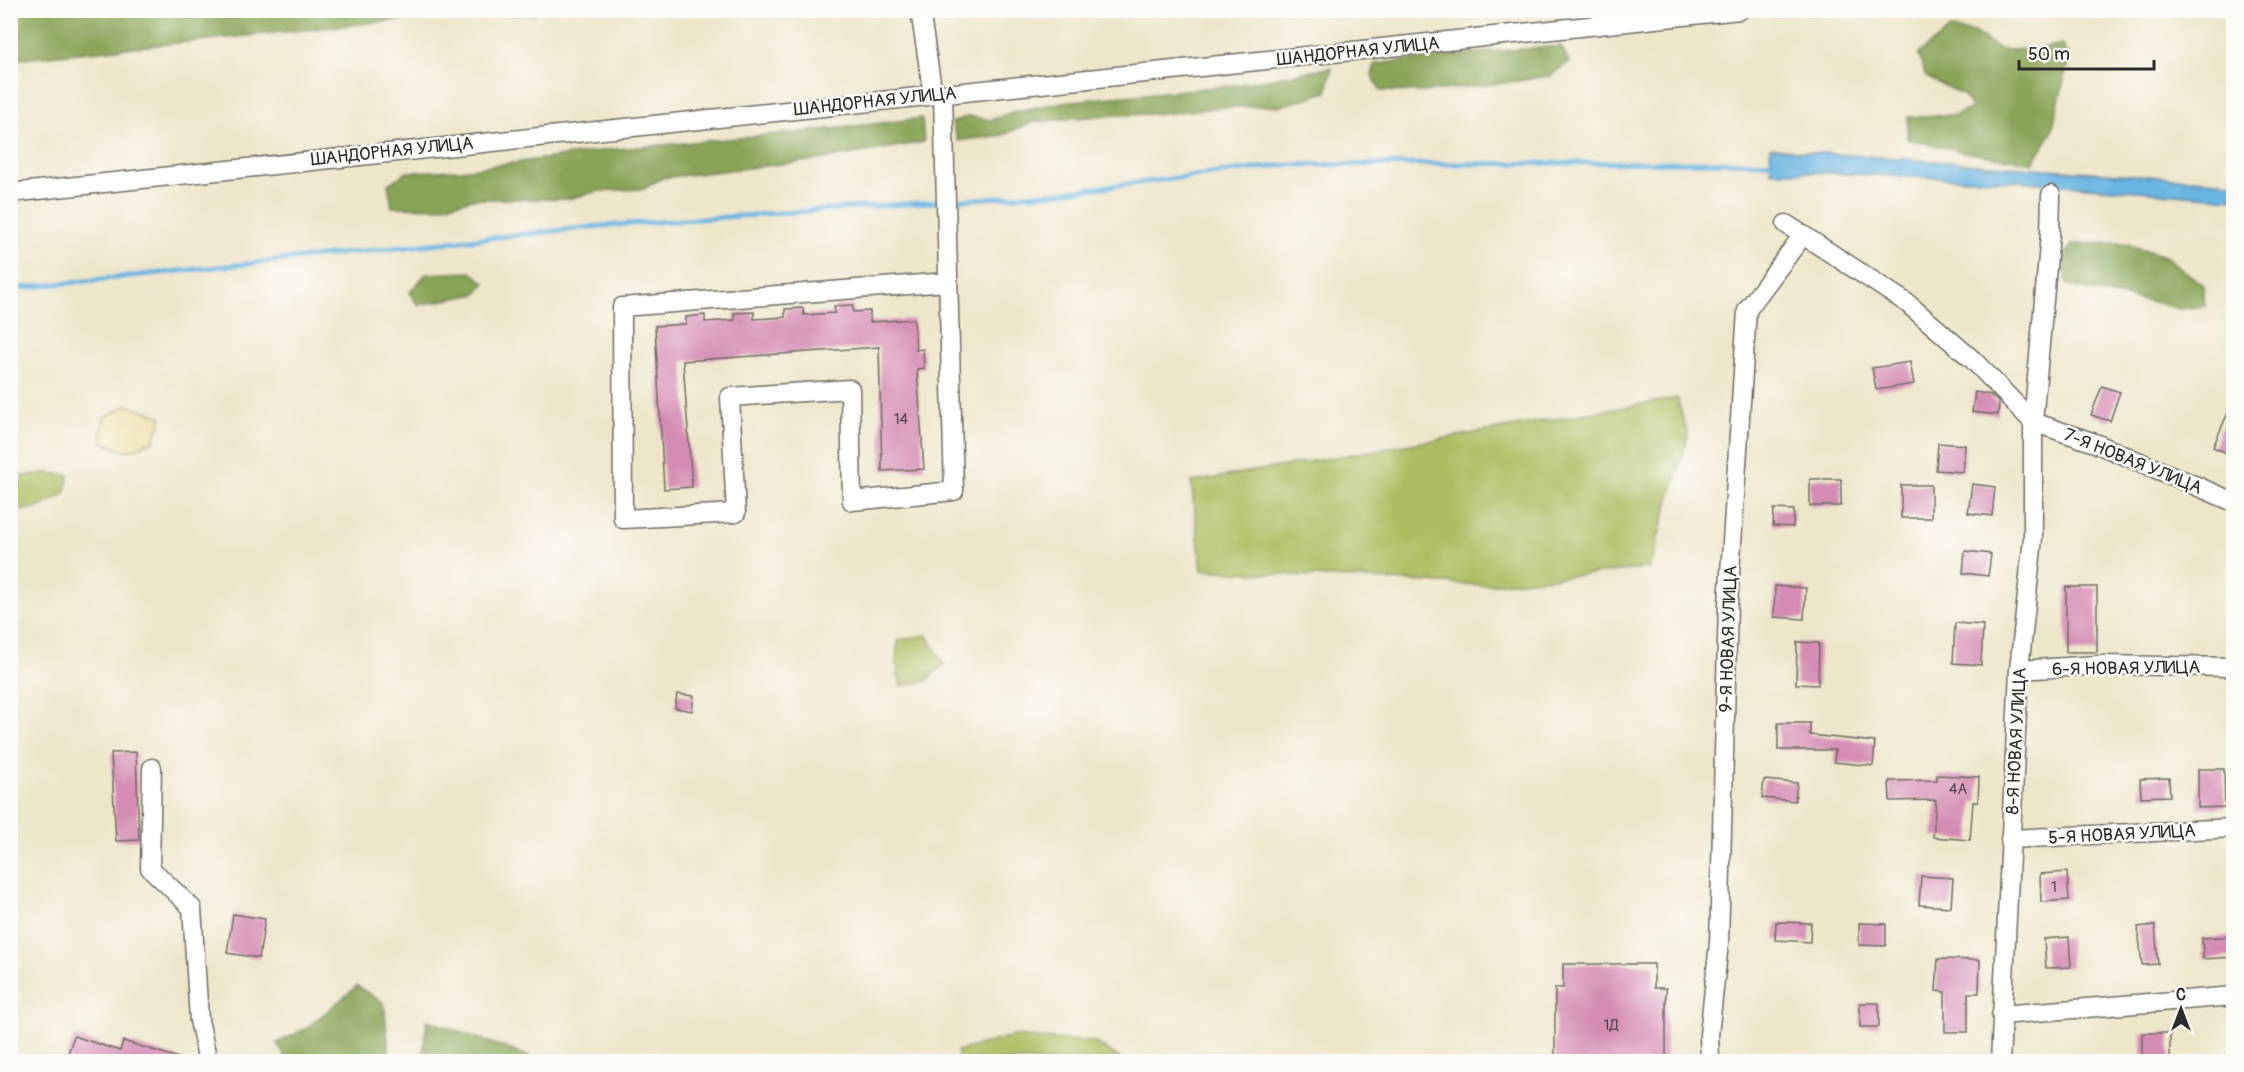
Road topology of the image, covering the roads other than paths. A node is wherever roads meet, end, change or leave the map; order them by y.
1 (920, 10) edge
2 (1740, 10) edge
3 (1658, 15) edge
4 (938, 95) junction
5 (10, 192) edge
6 (2051, 195) dead end
7 (1786, 224) dead end
8 (1803, 235) junction
9 (948, 282) junction
10 (2033, 422) junction
11 (2234, 502) edge
12 (2234, 667) edge
13 (2019, 670) junction
14 (152, 768) dead end
15 (2234, 828) edge
16 (2010, 840) junction
17 (2234, 996) edge
18 (2001, 1015) junction
19 (208, 1062) edge
20 (1710, 1062) edge
21 (2000, 1062) edge

1 - 4 street
2 - 3 street, ШАНДОРНАЯ УЛИЦА
3 - 4 street, ШАНДОРНАЯ УЛИЦА
4 - 5 street, ШАНДОРНАЯ УЛИЦА
4 - 9 street
6 - 10 street, 8-Я НОВАЯ УЛИЦА
7 - 8 street
8 - 10 street
8 - 20 street, 9-Я НОВАЯ УЛИЦА
9 - 9 street
10 - 11 street, 7-Я НОВАЯ УЛИЦА
10 - 13 street, 8-Я НОВАЯ УЛИЦА
12 - 13 street, 6-Я НОВАЯ УЛИЦА
13 - 16 street, 8-Я НОВАЯ УЛИЦА
14 - 19 street
15 - 16 street, 5-Я НОВАЯ УЛИЦА
16 - 18 street, 8-Я НОВАЯ УЛИЦА
17 - 18 street
18 - 21 street, 8-Я НОВАЯ УЛИЦА

